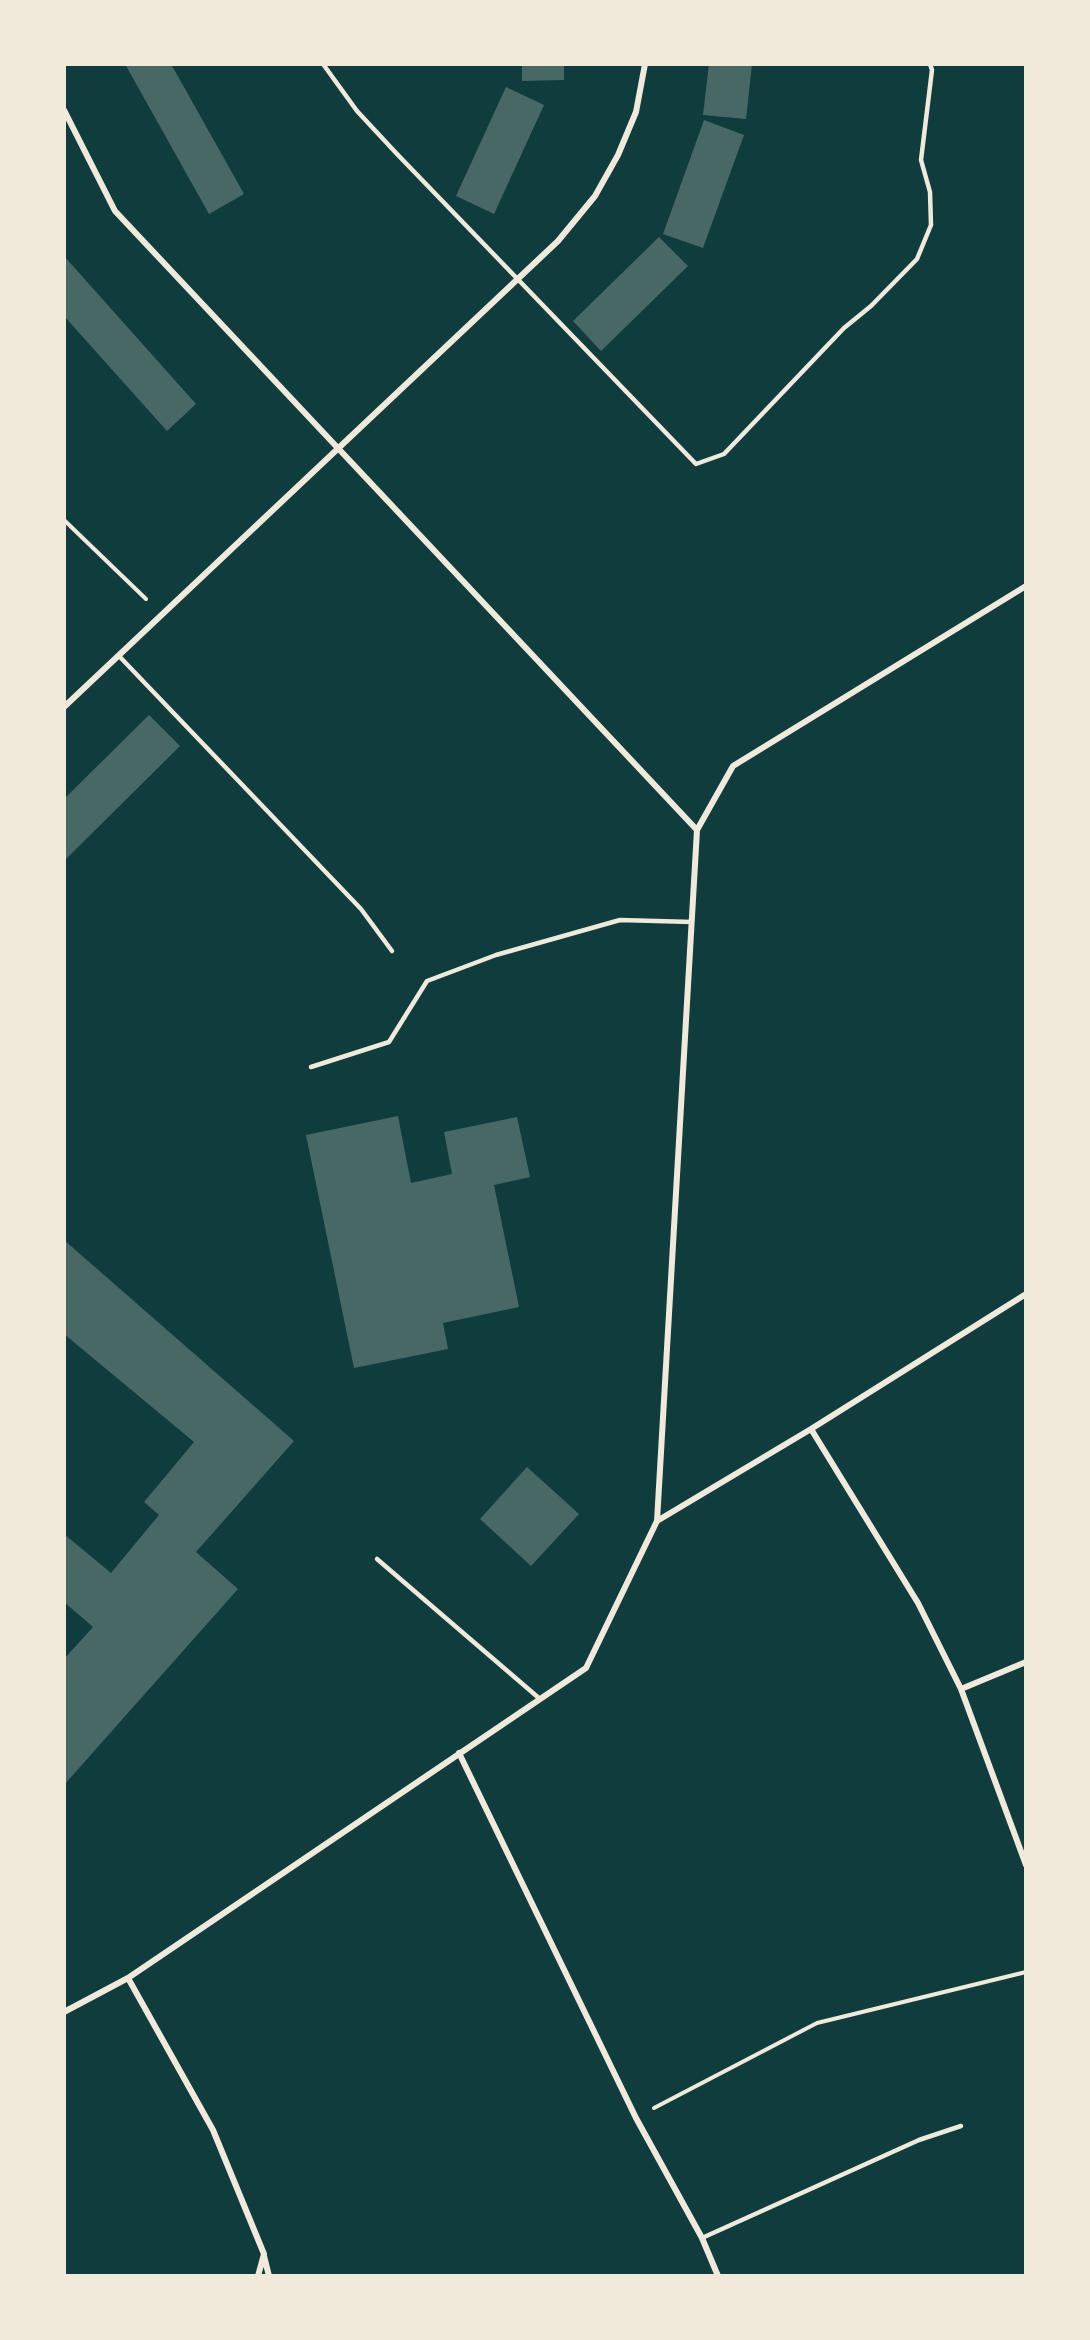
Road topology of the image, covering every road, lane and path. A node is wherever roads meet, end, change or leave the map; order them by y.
1 (323, 64) edge
2 (645, 64) edge
3 (930, 64) edge
4 (64, 110) edge
5 (519, 280) junction
6 (336, 449) junction
7 (64, 520) edge
8 (1026, 586) edge
9 (162, 615) junction
10 (119, 656) junction
11 (64, 707) edge
12 (697, 830) junction
13 (692, 921) junction
14 (392, 951) dead end
15 (311, 1067) dead end
16 (1026, 1294) edge
17 (811, 1430) junction
18 (657, 1521) junction
19 (377, 1559) dead end
20 (1026, 1662) edge
21 (961, 1689) junction
22 (540, 1699) junction
23 (459, 1753) junction
24 (1026, 1865) edge
25 (1026, 1972) edge
26 (128, 1978) junction
27 (64, 2012) edge
28 (636, 2118) junction
29 (961, 2126) dead end
30 (702, 2238) junction
31 (264, 2254) junction
32 (258, 2276) edge
33 (269, 2276) edge
34 (718, 2276) edge

1 - 5 lane
2 - 5 street
3 - 5 lane
4 - 6 street
5 - 6 street
6 - 9 street
6 - 12 street
7 - 9 path
8 - 12 street
9 - 10 street
10 - 11 street
10 - 14 lane
12 - 13 street
13 - 15 lane
13 - 18 street
16 - 17 street
17 - 18 street
17 - 21 street
18 - 22 street
19 - 22 lane
20 - 21 street
21 - 24 street
22 - 23 street
23 - 26 street
23 - 28 street
25 - 28 path
26 - 27 street
26 - 31 street
28 - 30 street
29 - 30 lane
30 - 34 street
31 - 32 street
31 - 33 street

